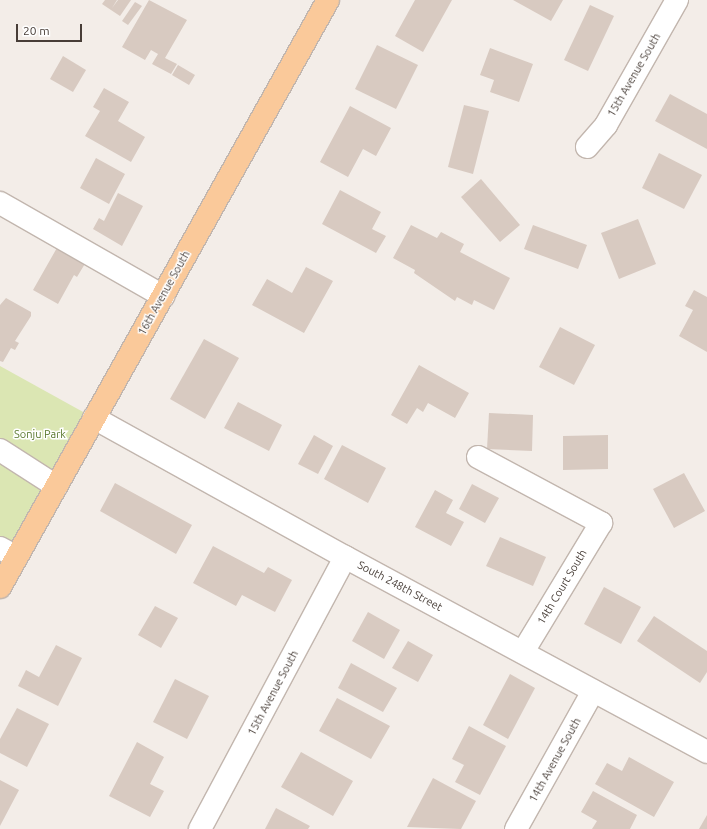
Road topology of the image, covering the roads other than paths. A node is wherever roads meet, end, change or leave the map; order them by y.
1 (328, 0) edge
2 (677, 0) edge
3 (587, 146) dead end
4 (0, 202) edge
5 (163, 296) junction
6 (94, 418) junction
7 (0, 450) edge
8 (478, 457) dead end
9 (56, 486) junction
10 (8, 552) edge
11 (345, 557) junction
12 (0, 587) edge
13 (523, 652) junction
14 (594, 691) junction
15 (707, 752) edge
16 (200, 829) edge
17 (516, 829) edge

1 - 5 main road, 16th Avenue South
2 - 3 street, 15th Avenue South
4 - 5 street
5 - 6 main road, 16th Avenue South
6 - 9 main road, 16th Avenue South
6 - 11 street, South 248th Street
7 - 9 street
8 - 13 street, 14th Court South
9 - 10 main road, 16th Avenue South
10 - 12 main road, 16th Avenue South
11 - 13 street, South 248th Street
11 - 16 street, 15th Avenue South
13 - 14 street, South 248th Street
14 - 15 street, South 248th Street
14 - 17 street, 14th Avenue South

